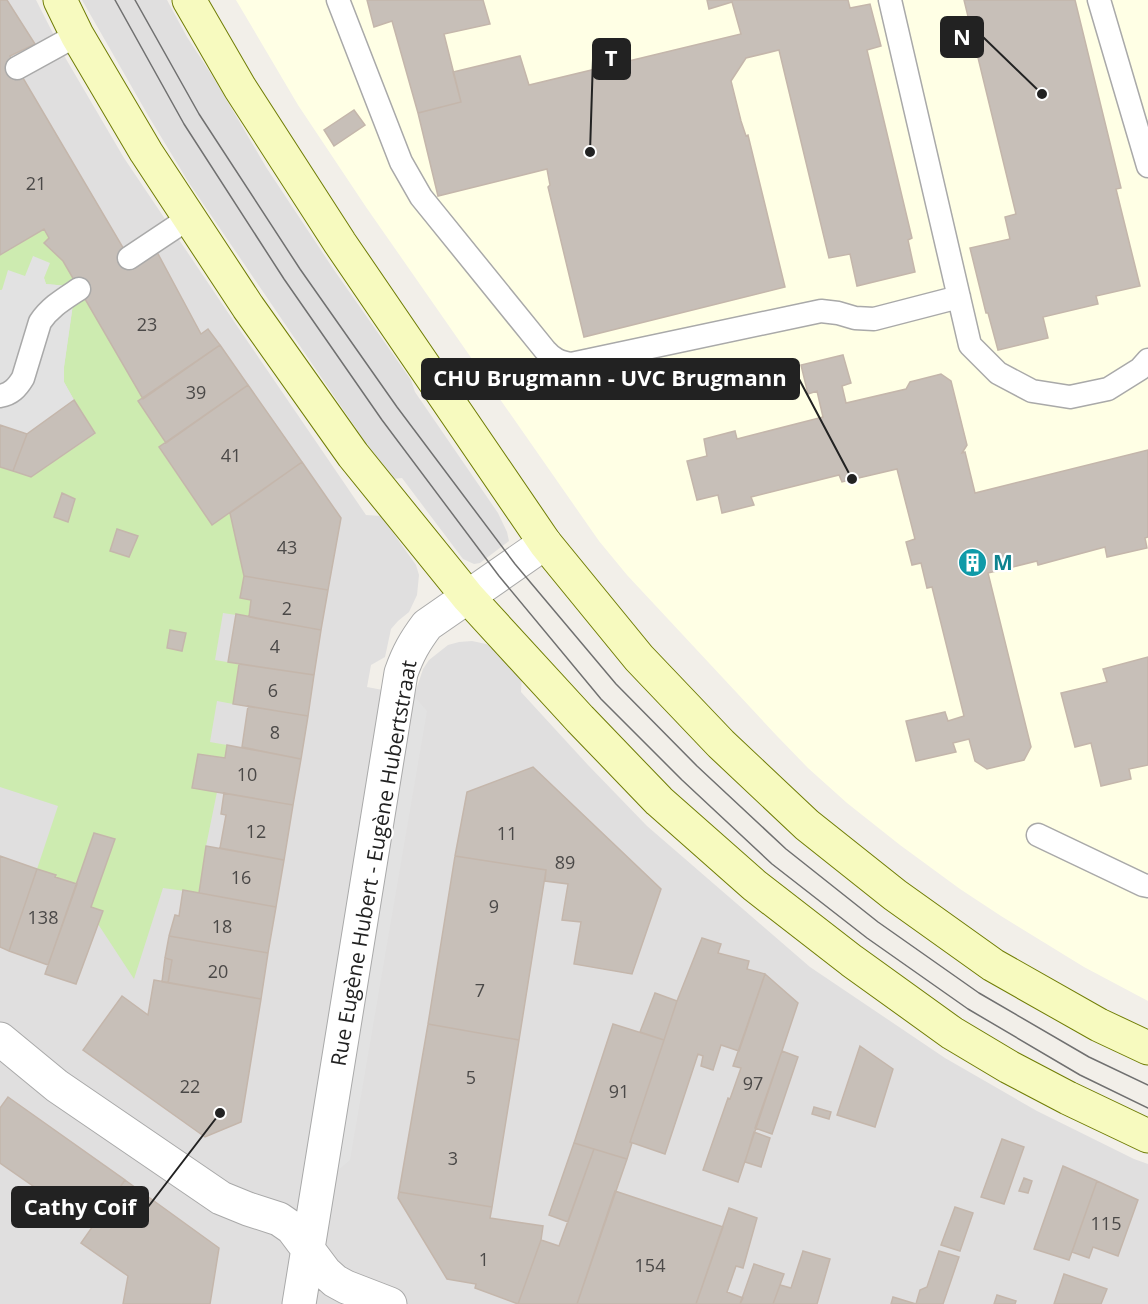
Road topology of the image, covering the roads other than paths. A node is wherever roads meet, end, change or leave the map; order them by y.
1 (60, 0) edge
2 (189, 0) edge
3 (338, 0) edge
4 (890, 0) edge
5 (1099, 0) edge
6 (77, 35) junction
7 (17, 68) dead end
8 (1148, 166) edge
9 (189, 218) junction
10 (129, 258) dead end
11 (79, 289) dead end
12 (959, 297) junction
13 (1148, 360) edge
14 (0, 396) edge
15 (545, 543) junction
16 (468, 597) junction
17 (1038, 835) dead end
18 (1148, 886) edge
19 (0, 1039) edge
20 (1148, 1048) edge
21 (1148, 1136) edge
22 (308, 1247) junction
23 (298, 1304) edge
24 (390, 1304) edge

1 - 6 street
2 - 15 street
3 - 12 lane
4 - 12 lane
5 - 8 lane
6 - 7 lane
6 - 9 street
9 - 10 lane
9 - 16 street
11 - 14 lane
12 - 13 lane
15 - 16 street, Rue Eugène Hubert - Eugène Hubertstraat
15 - 20 street
16 - 21 street
16 - 22 street, Rue Eugène Hubert - Eugène Hubertstraat
17 - 18 lane
19 - 22 street
22 - 23 street, Rue Eugène Hubert - Eugène Hubertstraat
22 - 24 street

